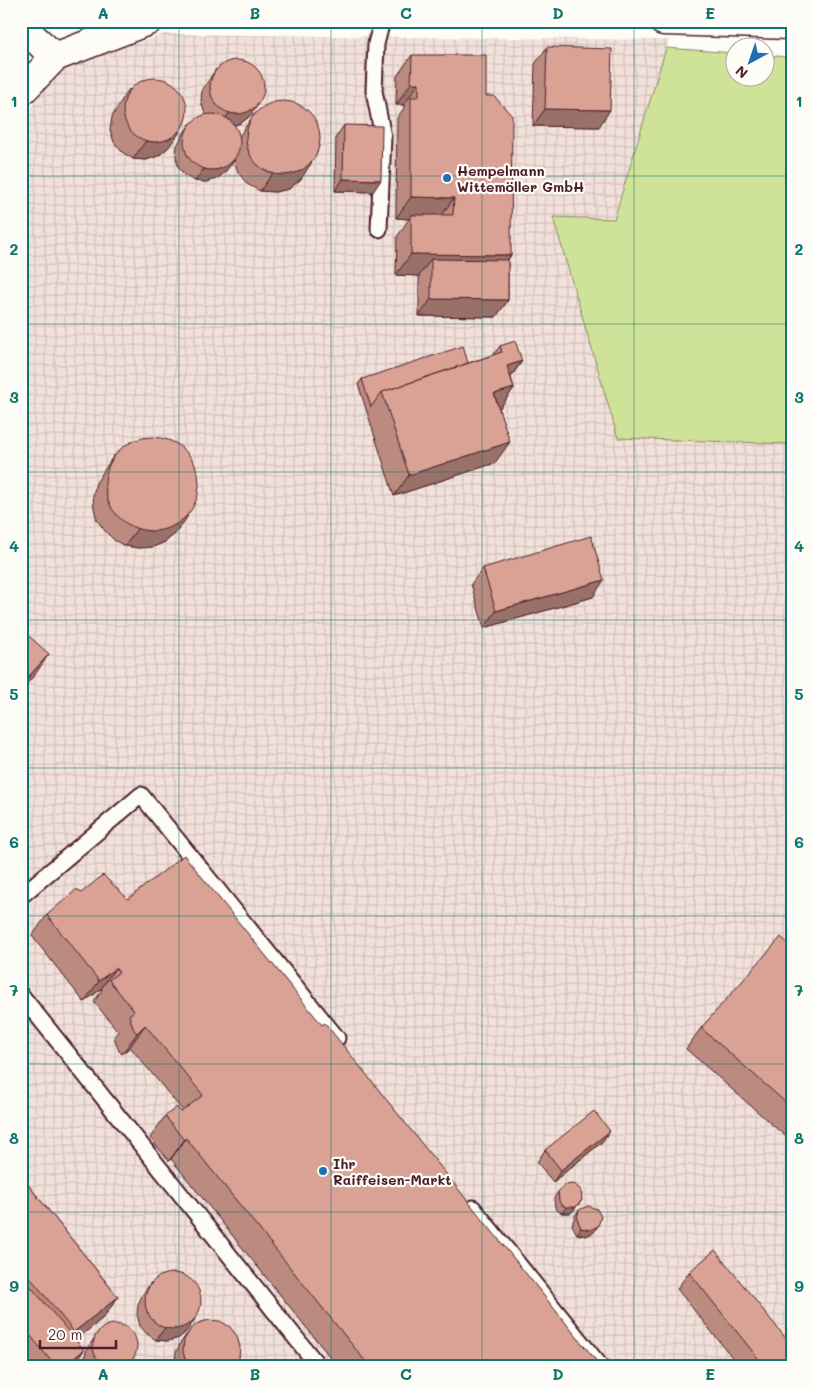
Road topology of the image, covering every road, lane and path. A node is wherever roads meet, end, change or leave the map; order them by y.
1 (148, 21) edge
2 (382, 21) edge
3 (663, 21) edge
4 (792, 24) edge
5 (21, 26) edge
6 (55, 57) junction
7 (21, 92) edge
8 (379, 229) dead end
9 (21, 896) edge
10 (21, 995) edge
11 (346, 1050) edge
12 (464, 1197) edge
13 (319, 1367) edge
14 (601, 1367) edge

1 - 6 street
2 - 8 lane
3 - 4 street
5 - 6 street
6 - 7 street
9 - 11 lane
10 - 13 lane
12 - 14 lane

